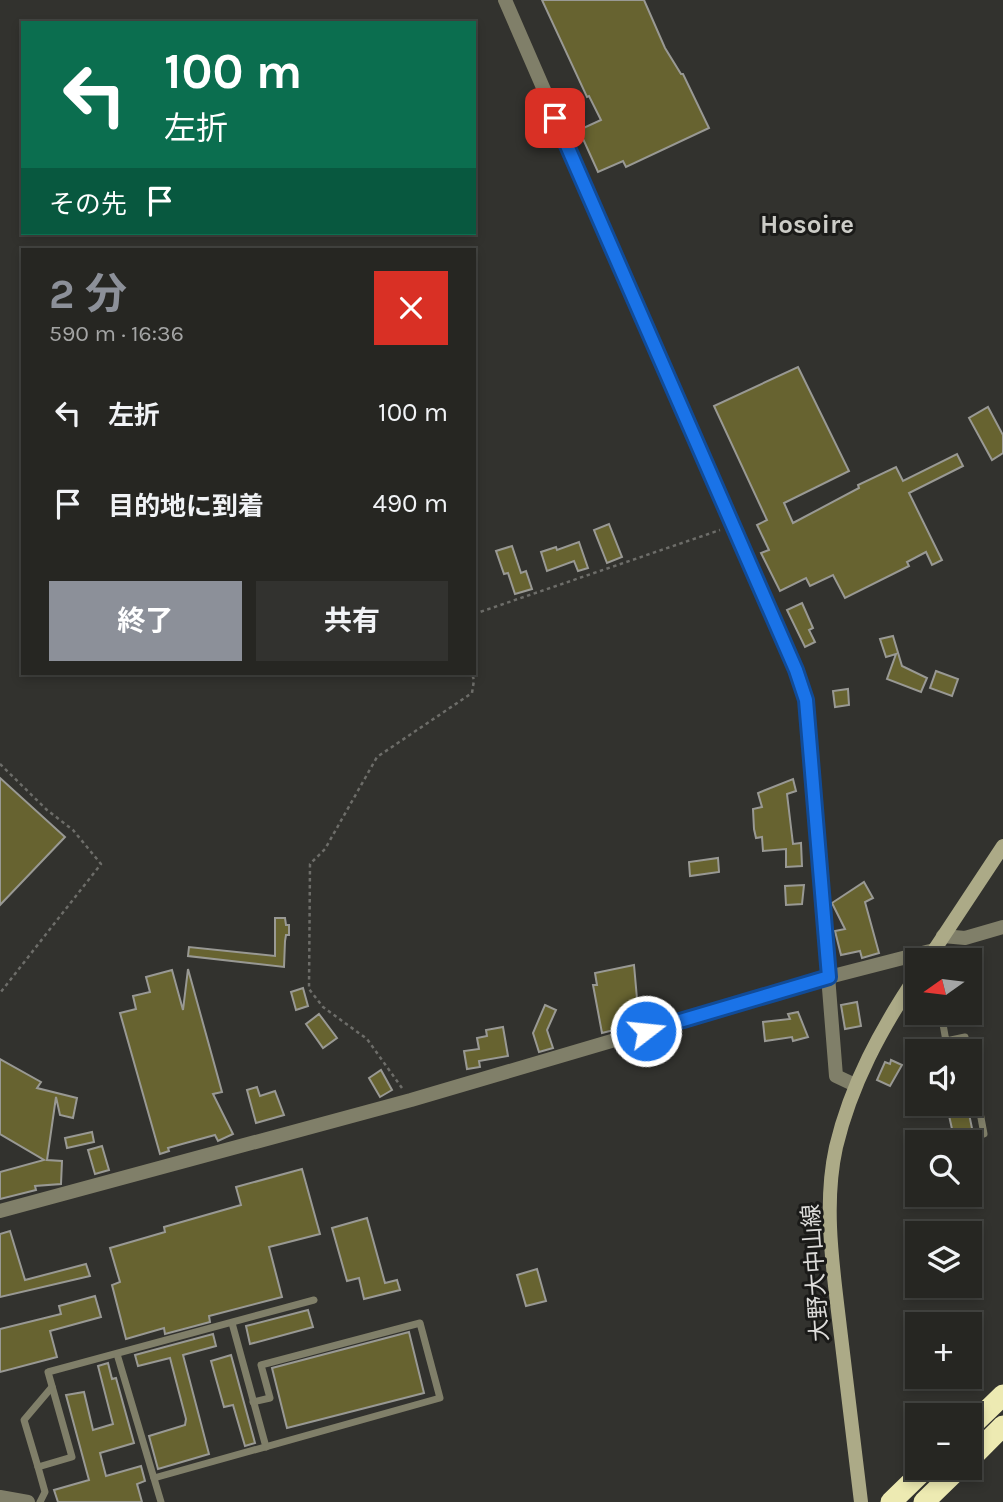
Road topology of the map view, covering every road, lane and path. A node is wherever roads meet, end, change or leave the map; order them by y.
1 (505, 0) edge
2 (733, 526) junction
3 (476, 613) edge
4 (472, 675) edge
5 (0, 764) edge
6 (1003, 846) edge
7 (1003, 927) edge
8 (943, 936) junction
9 (935, 948) edge
10 (905, 960) edge
11 (829, 977) junction
12 (0, 993) edge
13 (905, 993) edge
14 (855, 1085) junction
15 (411, 1100) junction
16 (981, 1116) edge
17 (984, 1134) dead end
18 (0, 1211) edge
19 (314, 1300) dead end
20 (232, 1323) junction
21 (117, 1354) junction
22 (52, 1387) junction
23 (1003, 1395) edge
24 (253, 1402) junction
25 (982, 1415) edge
26 (1003, 1426) edge
27 (982, 1446) edge
28 (265, 1447) junction
29 (38, 1467) junction
30 (154, 1478) junction
31 (914, 1480) edge
32 (947, 1480) edge
33 (0, 1497) edge
34 (28, 1502) edge
35 (40, 1502) edge
36 (161, 1502) edge
37 (861, 1502) edge
38 (891, 1502) edge
39 (924, 1502) edge

1 - 2 street
2 - 3 path
2 - 11 street
4 - 15 path
5 - 12 path
6 - 8 main road
7 - 8 street
8 - 9 main road
10 - 11 street
11 - 14 street
11 - 15 street
13 - 14 main road, 大野大中山線
14 - 37 main road, 大野大中山線
15 - 18 street
16 - 17 lane
19 - 20 lane
20 - 21 lane
20 - 24 lane
21 - 22 lane
21 - 30 lane
22 - 29 lane
22 - 29 lane
23 - 25 highway
24 - 28 lane
24 - 28 lane
26 - 27 highway
28 - 30 lane
29 - 35 lane
30 - 36 lane
31 - 38 highway
32 - 39 highway
33 - 34 street

